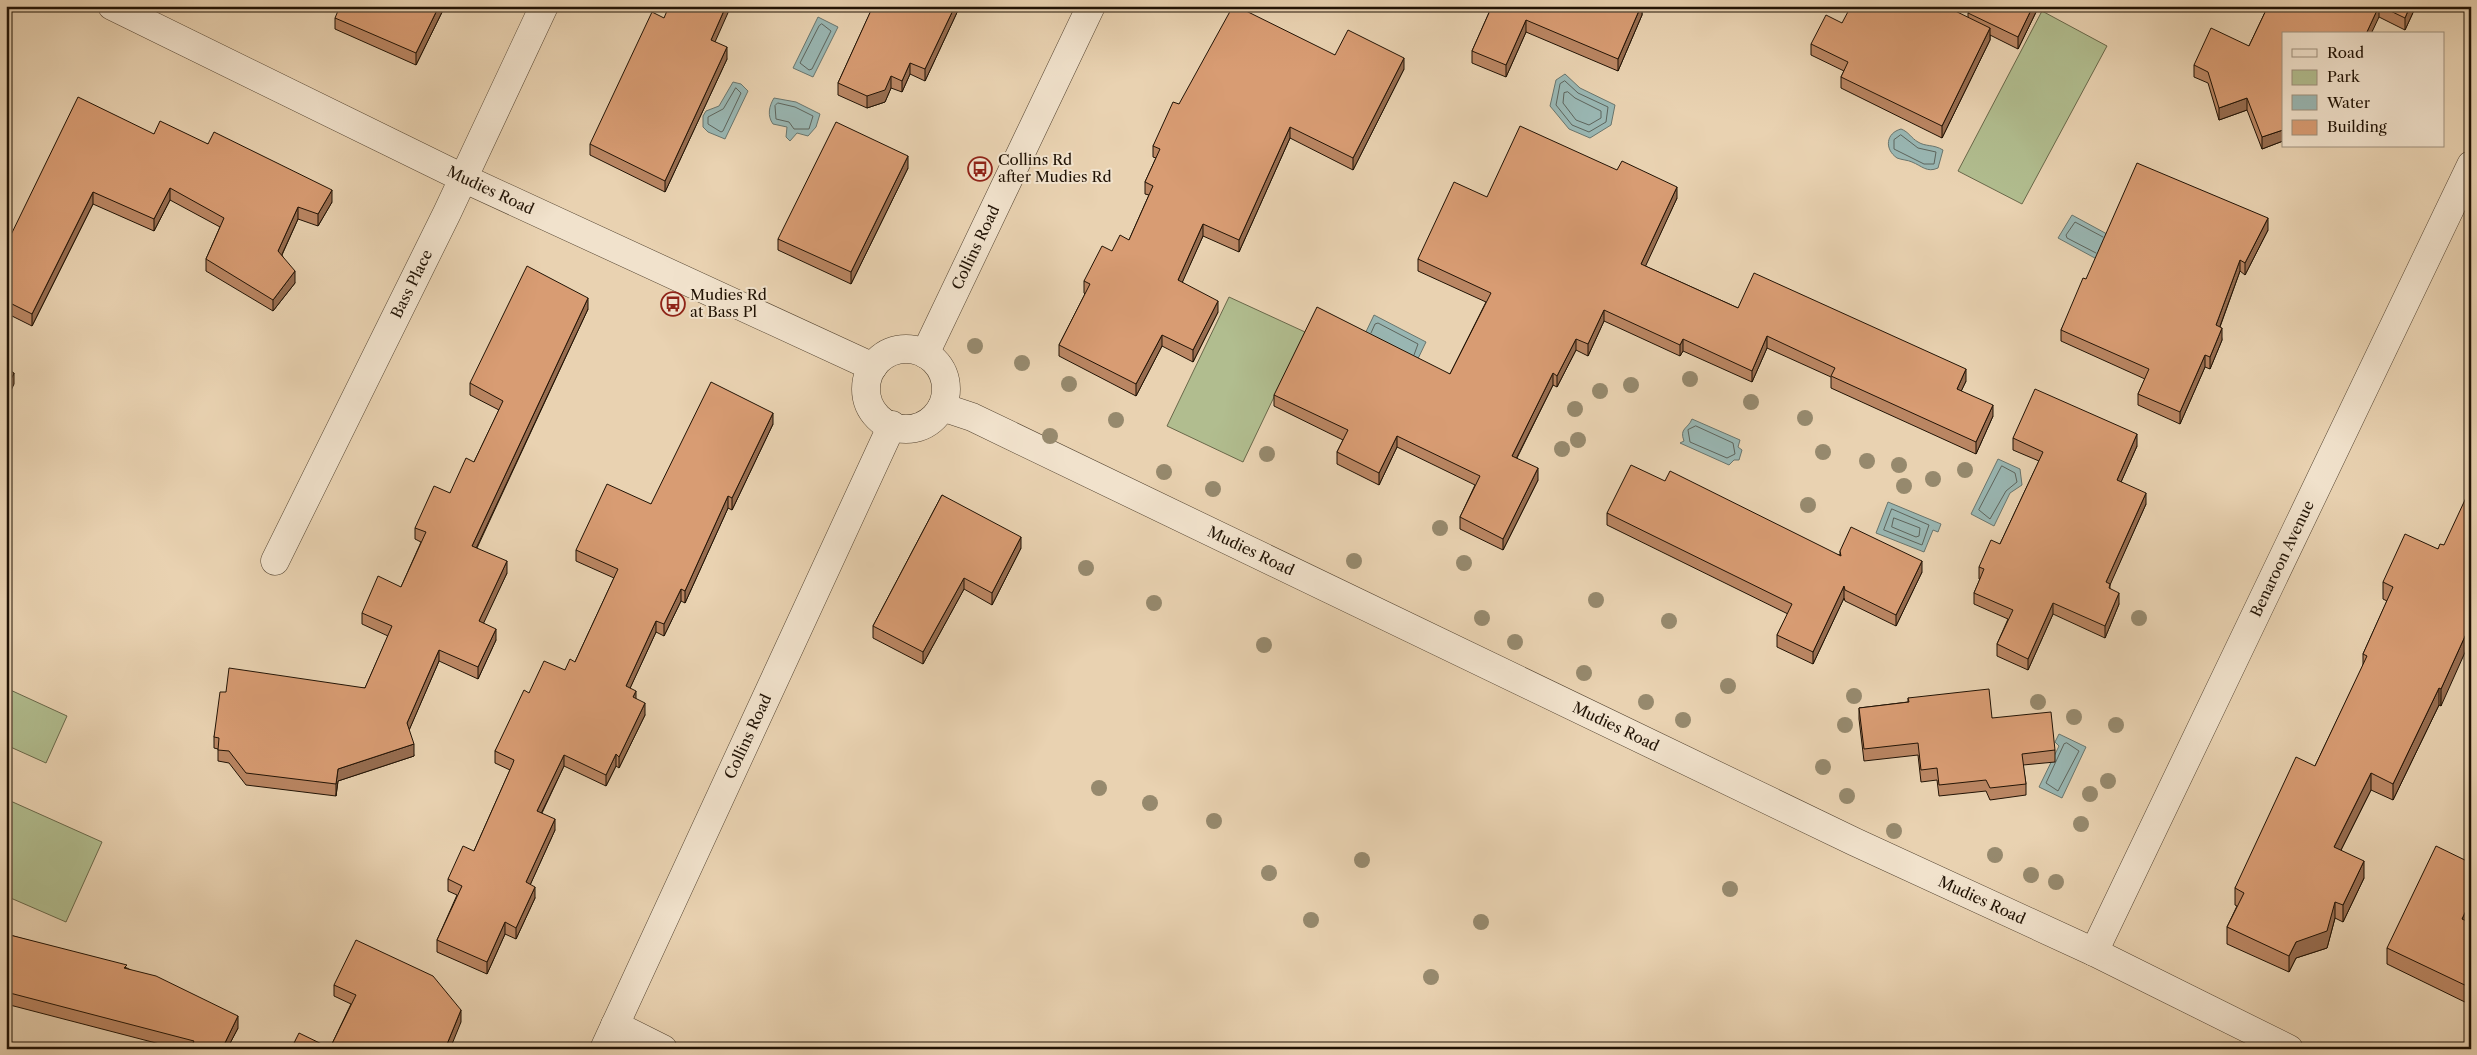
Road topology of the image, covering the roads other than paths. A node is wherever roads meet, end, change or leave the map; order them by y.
1 (112, 6) edge
2 (544, 6) edge
3 (1091, 6) edge
4 (2471, 165) edge
5 (463, 178) junction
6 (926, 354) junction
7 (873, 367) junction
8 (942, 407) junction
9 (892, 425) junction
10 (276, 561) dead end
11 (2094, 952) junction
12 (610, 1037) edge
13 (663, 1049) edge
14 (2289, 1049) edge

1 - 5 street, Mudies Road
2 - 5 street, Bass Place
3 - 6 street, Collins Road
4 - 11 street, Benaroon Avenue
5 - 7 street, Mudies Road
5 - 10 street, Bass Place
6 - 7 street
6 - 8 street
7 - 9 street
8 - 9 street
8 - 11 street, Mudies Road
9 - 12 street, Collins Road
11 - 14 street, Mudies Road
12 - 13 street

